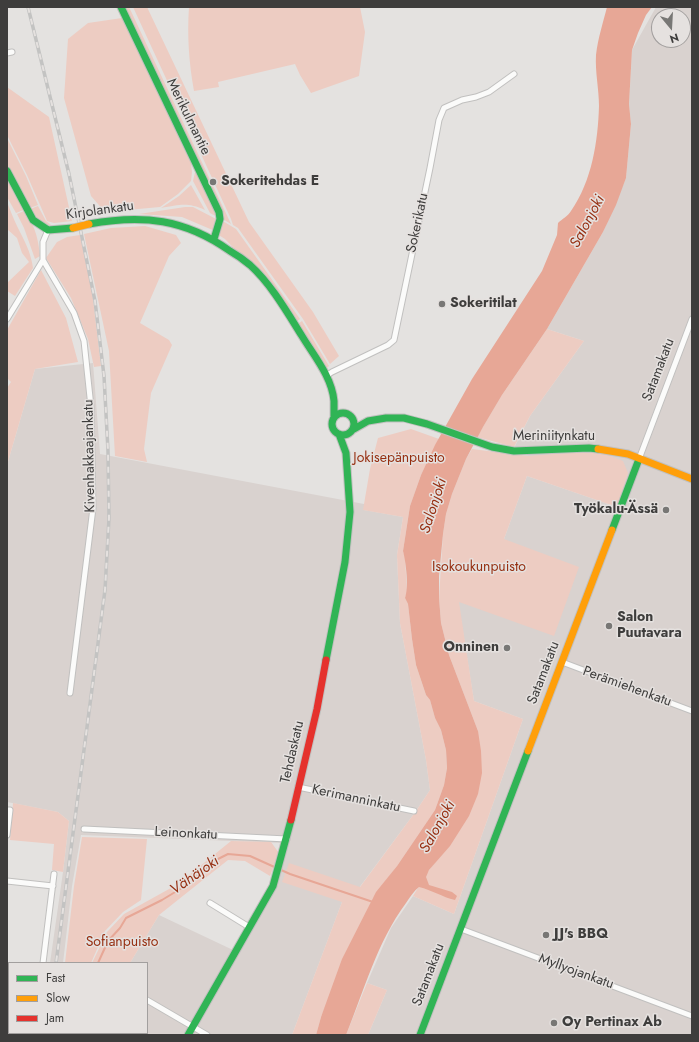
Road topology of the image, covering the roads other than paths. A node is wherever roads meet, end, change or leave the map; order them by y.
1 (121, 7) edge
2 (514, 74) dead end
3 (7, 171) edge
4 (48, 230) junction
5 (214, 239) junction
6 (43, 260) junction
7 (7, 319) edge
8 (692, 319) edge
9 (326, 376) junction
10 (334, 399) junction
11 (348, 414) junction
12 (334, 416) junction
13 (368, 421) junction
14 (352, 431) junction
15 (339, 434) junction
16 (346, 453) junction
17 (640, 459) junction
18 (692, 479) edge
19 (562, 662) junction
20 (70, 693) dead end
21 (692, 711) edge
22 (298, 787) junction
23 (8, 810) edge
24 (414, 811) dead end
25 (84, 829) dead end
26 (7, 835) edge
27 (287, 839) junction
28 (54, 874) dead end
29 (7, 881) edge
30 (53, 886) junction
31 (210, 903) dead end
32 (249, 927) junction
33 (461, 929) junction
34 (43, 962) edge
35 (148, 1001) edge
36 (692, 1016) edge
37 (193, 1027) junction
38 (188, 1035) edge
39 (207, 1035) edge
40 (420, 1035) edge

1 - 5 street, Merikulmantie
2 - 9 street, Sokerikatu
3 - 4 street, Kirjolankatu
4 - 5 street, Kirjolankatu, bridge
4 - 6 street
5 - 9 street, Kirjolankatu
6 - 7 street
6 - 20 street, Kivenhakkaajankatu
8 - 17 street, Satamakatu
9 - 10 street, Kirjolankatu
10 - 11 street, Kirjolankatu
10 - 12 street, Kirjolankatu
11 - 12 street
11 - 13 street, Meriniitynkatu
11 - 14 street
12 - 15 street
13 - 14 street, Meriniitynkatu
13 - 17 street, Meriniitynkatu
14 - 15 street
14 - 16 street, Tehdaskatu
15 - 16 street, Tehdaskatu
16 - 22 street, Tehdaskatu
17 - 18 street, Meriniitynkatu
17 - 19 street, Satamakatu
19 - 21 street, Perämiehenkatu
19 - 33 street, Satamakatu
22 - 24 street, Kerimanninkatu
22 - 27 street, Tehdaskatu
23 - 26 street
25 - 27 street, Leinonkatu
27 - 32 street, Tehdaskatu
28 - 30 street
29 - 30 street
30 - 34 street
31 - 32 street
32 - 37 street, Tehdaskatu
33 - 36 street, Myllyojankatu
33 - 40 street, Satamakatu
35 - 37 street
37 - 38 street, Tehdaskatu
37 - 39 street

